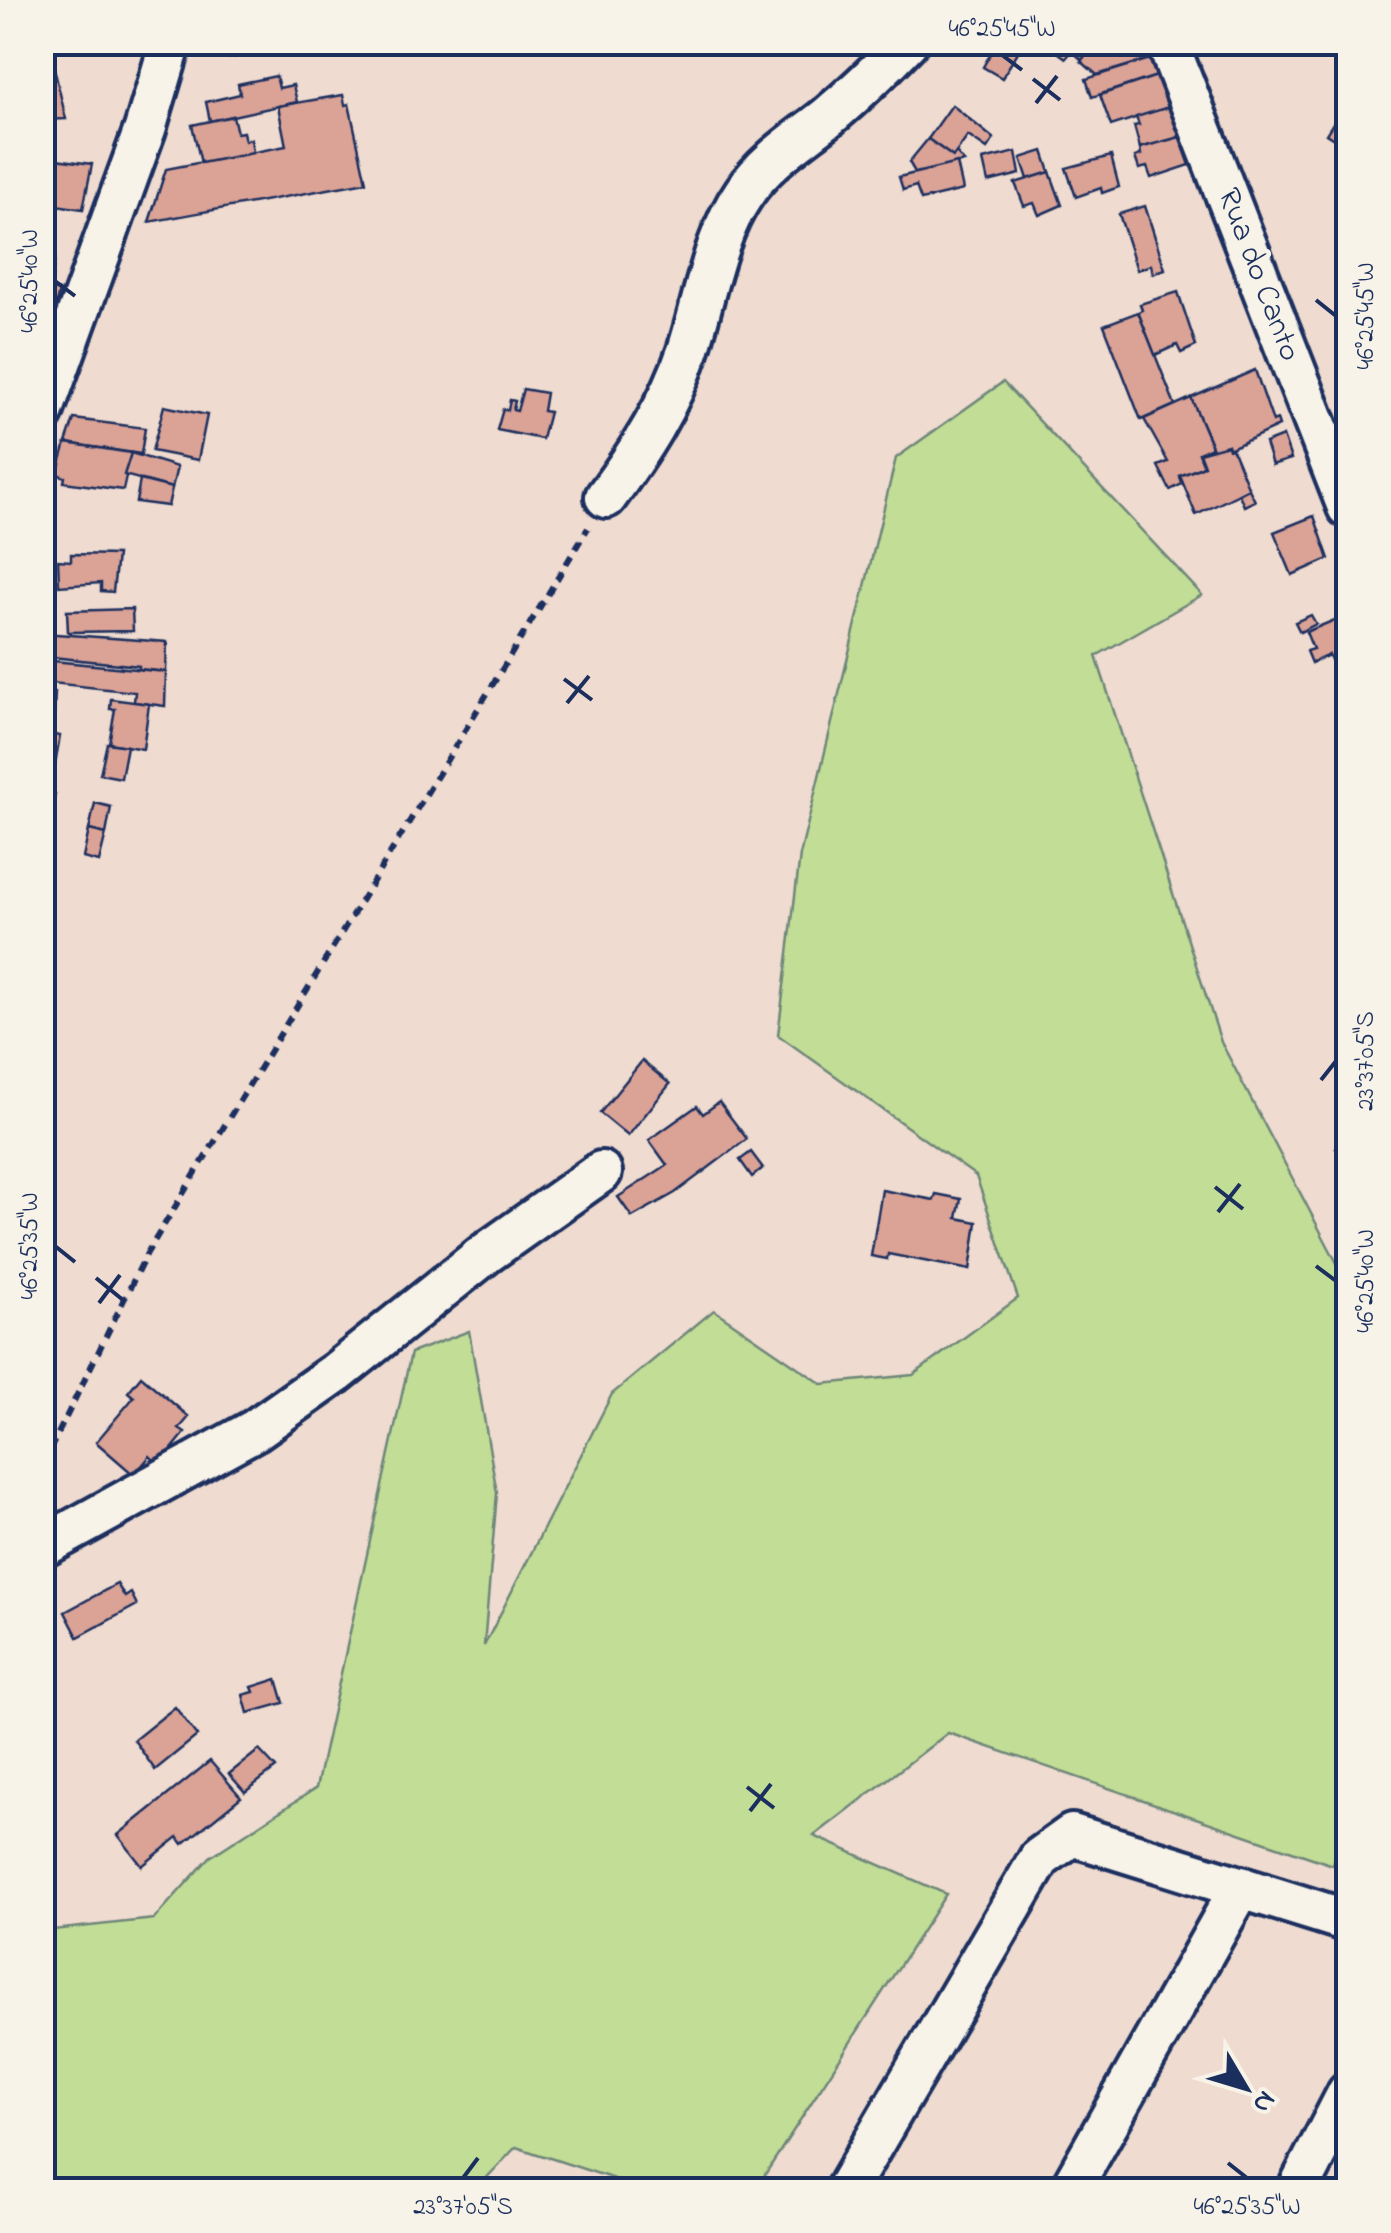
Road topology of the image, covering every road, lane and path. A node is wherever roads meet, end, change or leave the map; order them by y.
1 (171, 42) edge
2 (907, 42) edge
3 (1168, 42) edge
4 (42, 413) edge
5 (606, 497) joint
6 (1348, 507) edge
7 (602, 1172) dead end
8 (42, 1466) edge
9 (42, 1547) edge
10 (1242, 1888) junction
11 (1348, 1921) edge
12 (1348, 2093) edge
13 (846, 2190) edge
14 (1070, 2190) edge
15 (1298, 2190) edge

1 - 4 street
2 - 5 street
3 - 6 street, Rua do Canto
5 - 8 path
7 - 9 street
10 - 11 street
10 - 13 street
10 - 14 street
12 - 15 street

